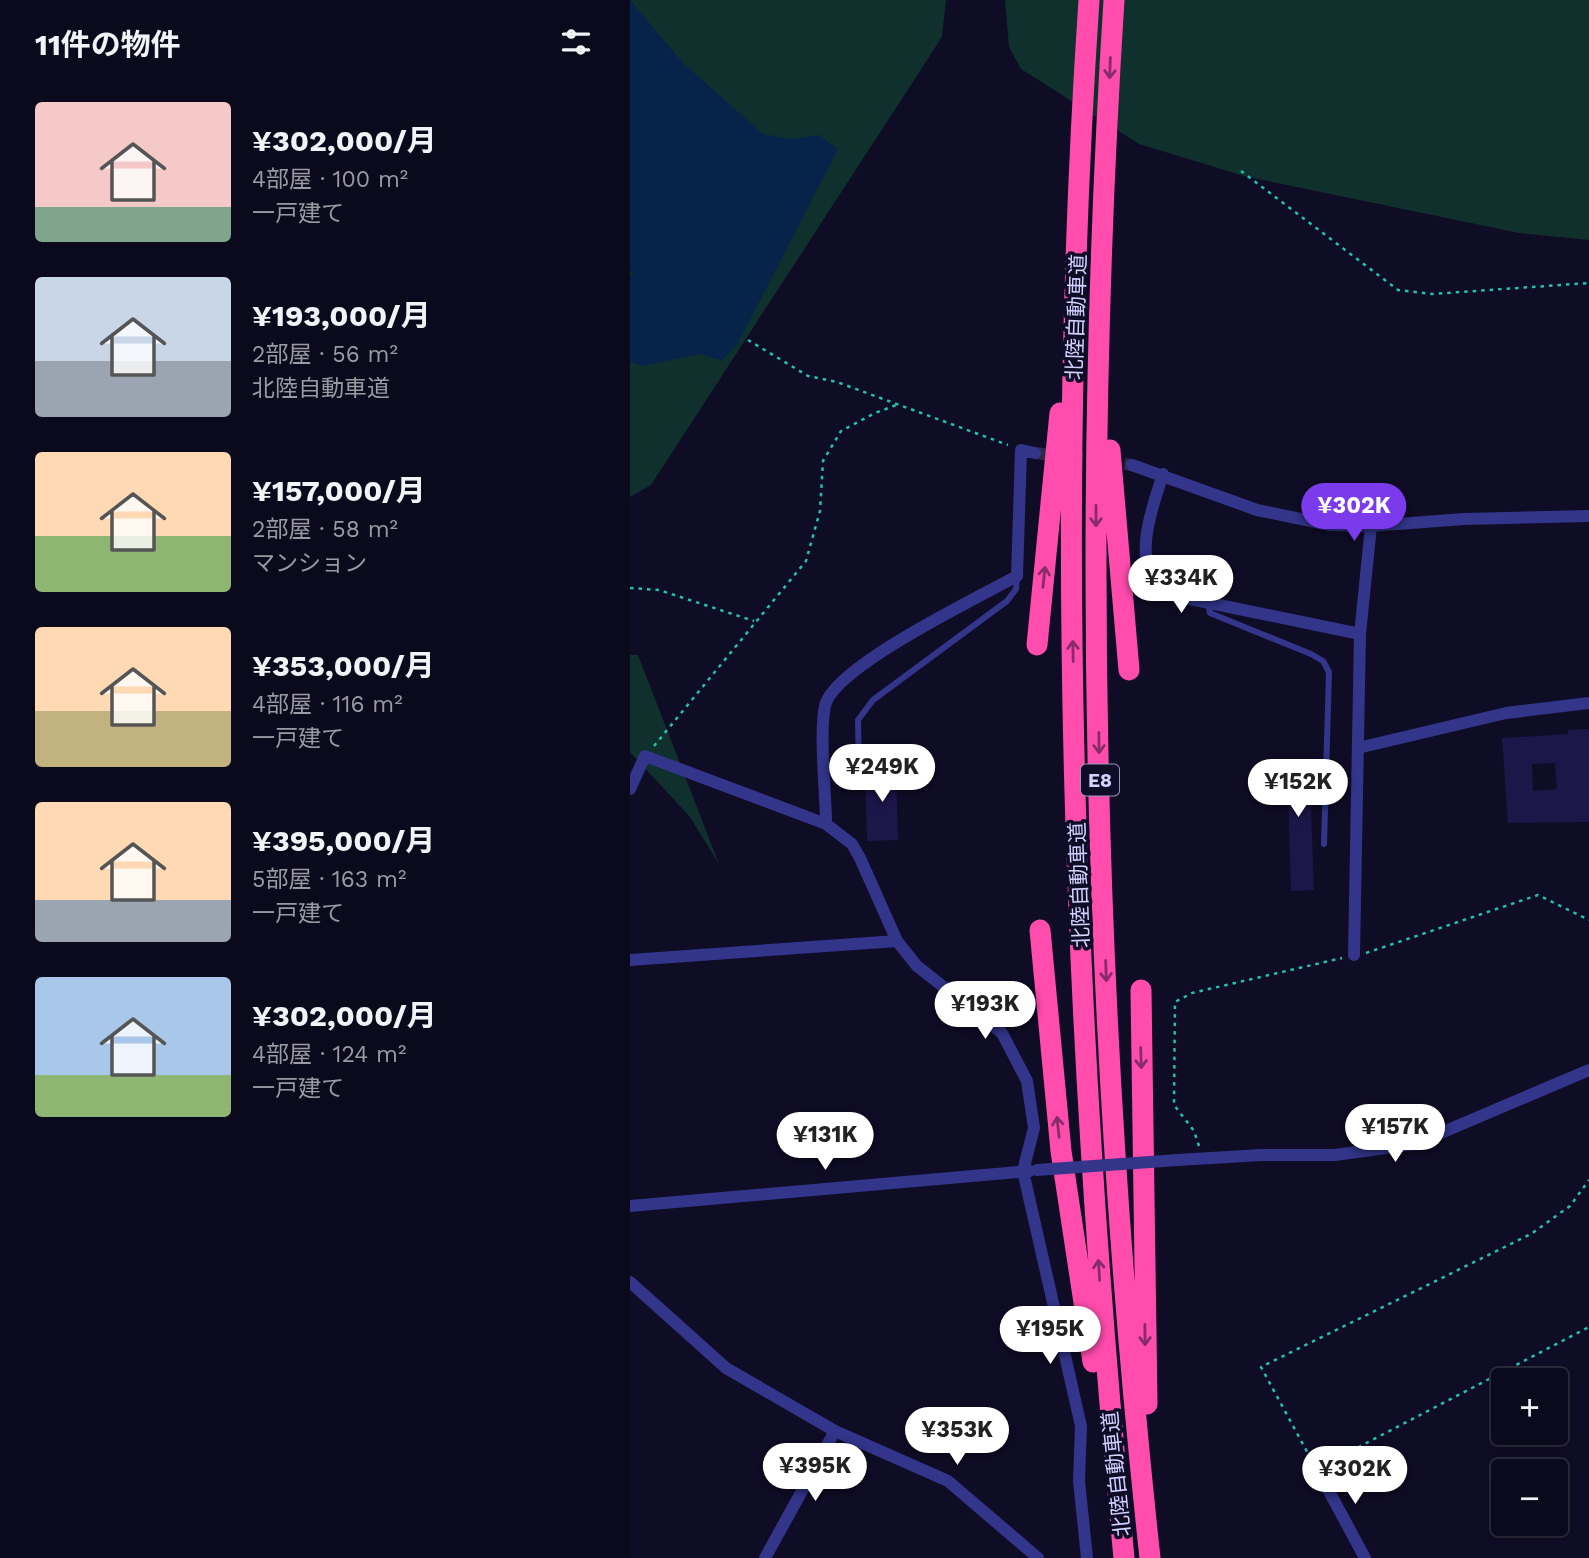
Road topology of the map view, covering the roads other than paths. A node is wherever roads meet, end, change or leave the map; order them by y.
1 (1089, 0) edge
2 (1114, 0) edge
3 (1087, 31) junction
4 (1104, 210) junction
5 (1035, 453) dead end
6 (1132, 465) tunnel mouth
7 (1163, 474) junction
8 (1589, 516) edge
9 (1371, 526) junction
10 (1017, 576) junction
11 (1208, 604) junction
12 (1360, 634) junction
13 (1037, 645) dead end
14 (1129, 670) dead end
15 (1589, 703) edge
16 (1358, 748) junction
17 (859, 770) dead end
18 (630, 789) edge
19 (826, 824) junction
20 (1324, 844) dead end
21 (1040, 930) dead end
22 (897, 941) junction
23 (1354, 955) road end
24 (630, 960) edge
25 (1141, 990) dead end
26 (1589, 1070) edge
27 (1023, 1171) junction
28 (630, 1206) edge
29 (630, 1282) edge
30 (835, 1431) junction
31 (1317, 1469) road end
32 (765, 1558) edge
33 (1038, 1558) edge
34 (1087, 1558) edge
35 (1124, 1558) edge
36 (1150, 1558) edge
37 (1156, 1558) edge
38 (1365, 1558) edge

1 - 3 highway, 北陸自動車道 / E8
2 -> 4 highway, 北陸自動車道 / E8
13 -> 3 highway
35 -> 3 highway, 北陸自動車道 / E8
4 - 14 highway
4 -> 36 highway, 北陸自動車道 / E8
5 - 10 street
6 - 7 street
7 - 9 street
7 - 11 street
8 - 9 street
9 - 12 street
10 - 17 lane
10 - 19 street
11 - 12 street
11 - 20 lane
12 - 16 street
15 - 16 street
16 - 23 street
18 - 19 street
19 - 22 street
35 -> 21 highway
22 - 24 street
22 - 27 street
25 -> 37 highway
26 - 27 street, bridge
27 - 28 street
27 - 34 street
29 - 30 street
30 - 32 street
30 - 33 street
31 - 38 street

